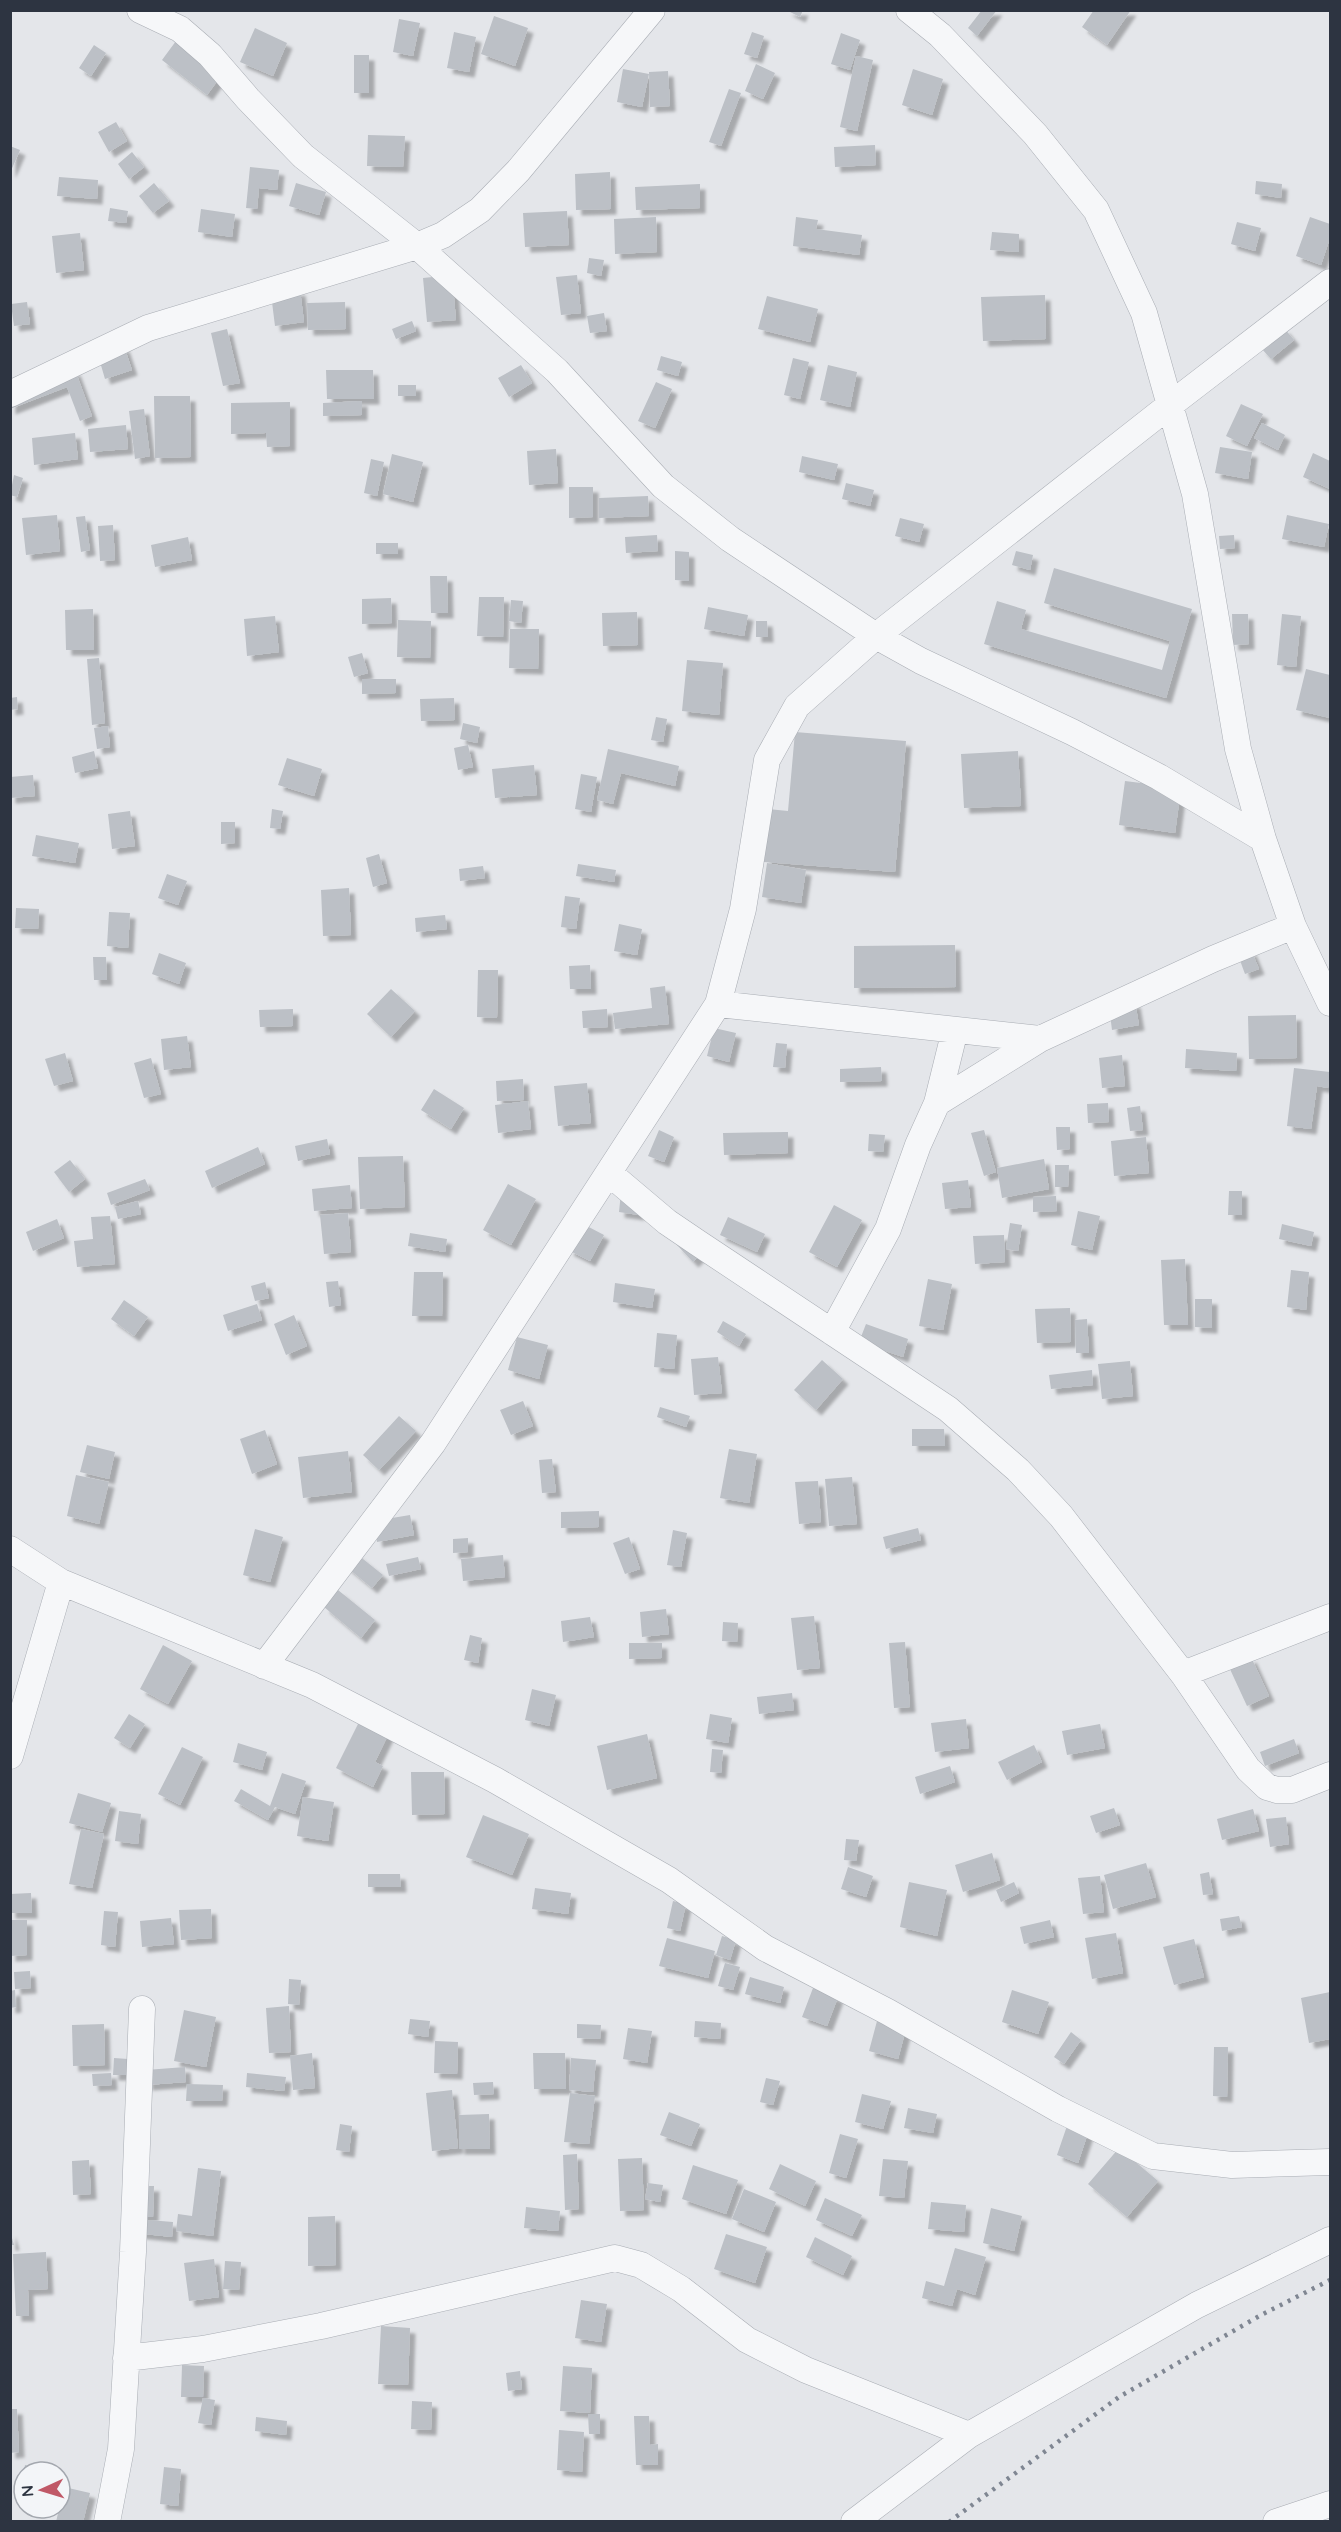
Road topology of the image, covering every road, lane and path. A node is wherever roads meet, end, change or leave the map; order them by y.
1 (140, 10) edge
2 (652, 10) edge
3 (909, 10) edge
4 (417, 246) junction
5 (1330, 282) edge
6 (10, 394) edge
7 (1170, 405) junction
8 (876, 636) junction
9 (1263, 839) junction
10 (1293, 926) junction
11 (1330, 1003) edge
12 (718, 1004) junction
13 (955, 1030) junction
14 (1040, 1039) junction
15 (937, 1103) junction
16 (609, 1173) junction
17 (832, 1332) junction
18 (10, 1549) edge
19 (61, 1582) junction
20 (1330, 1617) edge
21 (264, 1666) junction
22 (1183, 1674) junction
23 (10, 1756) edge
24 (1330, 1775) edge
25 (142, 2009) dead end
26 (1330, 2162) edge
27 (1330, 2240) edge
28 (126, 2358) junction
29 (969, 2435) junction
30 (1330, 2505) edge
31 (106, 2522) edge
32 (854, 2522) edge
33 (1276, 2522) edge
34 (1325, 2522) edge

1 - 4 street
2 - 4 street
3 - 7 street
4 - 6 street
4 - 8 street
5 - 7 street
7 - 8 street
7 - 9 street
8 - 9 street
8 - 12 street
9 - 10 street
10 - 11 street
10 - 14 street
12 - 13 street
12 - 16 street
13 - 14 street
13 - 15 street
14 - 15 street
15 - 17 street
16 - 17 street
16 - 21 street
17 - 22 street
18 - 19 street
19 - 21 street
19 - 23 street
20 - 22 street
21 - 26 street
22 - 24 street
25 - 28 street
27 - 29 street
28 - 29 street
28 - 31 street
29 - 32 street
30 - 33 street
30 - 34 street

